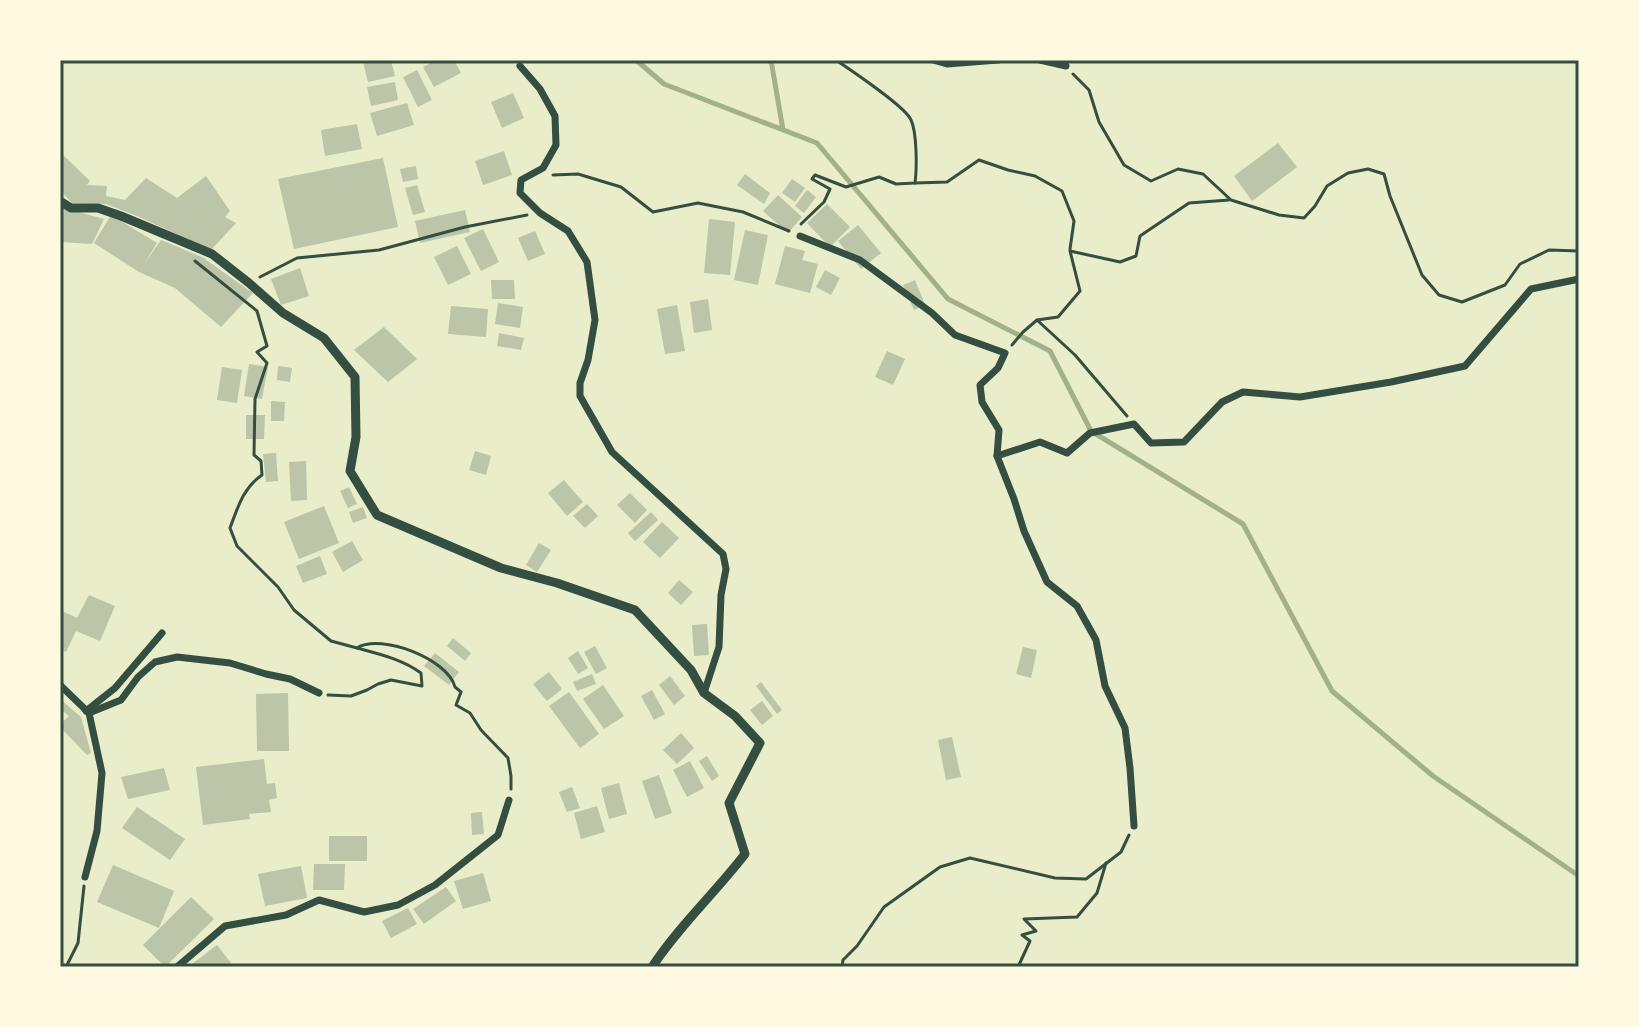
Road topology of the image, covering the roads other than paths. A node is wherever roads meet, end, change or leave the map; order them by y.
1 (933, 60) edge
2 (998, 60) edge
3 (1040, 60) edge
4 (520, 66) dead end
5 (1066, 66) road end
6 (60, 201) edge
7 (796, 234) road end
8 (1579, 279) edge
9 (997, 456) junction
10 (162, 633) dead end
11 (60, 685) edge
12 (319, 693) road end
13 (704, 693) junction
14 (88, 712) junction
15 (509, 800) road end
16 (1134, 826) road end
17 (85, 877) road end
18 (177, 967) edge
19 (652, 967) edge

1 - 2 street
3 - 5 street
4 - 13 street
6 - 13 street
7 - 9 street
8 - 9 street
9 - 16 street
10 - 14 street
11 - 14 street
12 - 14 street
13 - 19 street
14 - 17 street
15 - 18 street

